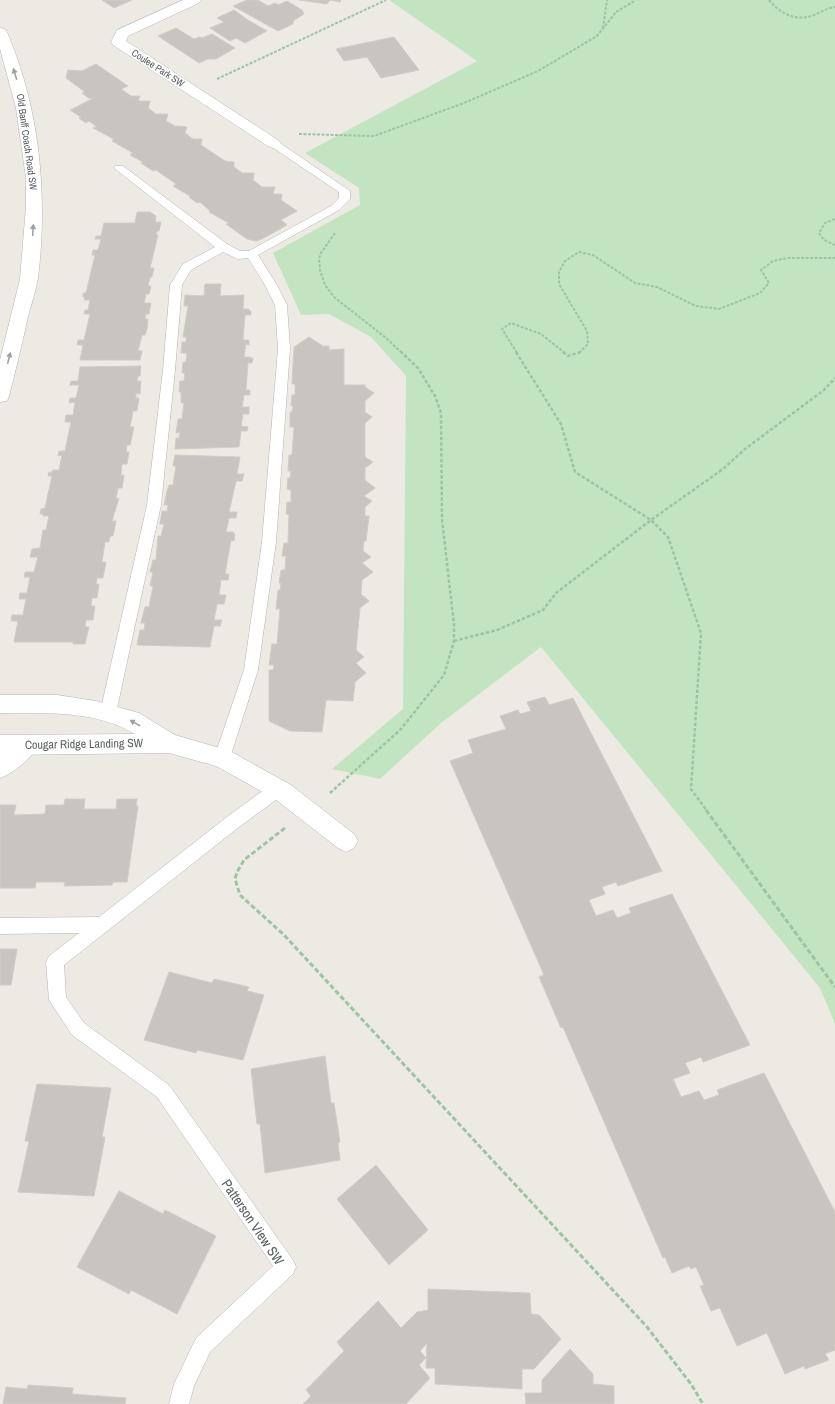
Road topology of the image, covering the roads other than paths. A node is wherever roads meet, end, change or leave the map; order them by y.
1 (194, 0) edge
2 (0, 32) edge
3 (273, 143) joint
4 (119, 168) dead end
5 (223, 247) junction
6 (251, 254) junction
7 (0, 396) edge
8 (0, 704) edge
9 (108, 713) junction
10 (169, 743) junction
11 (0, 745) edge
12 (27, 745) junction
13 (222, 758) junction
14 (0, 768) edge
15 (278, 790) junction
16 (346, 841) dead end
17 (100, 925) junction
18 (0, 926) edge
19 (179, 1404) edge

1 - 3 street, Coulee Park SW
7 -> 2 street, Old Banff Coach Road SW
3 - 6 lane
4 - 5 lane
5 - 6 lane
5 - 9 lane
6 - 13 lane
8 - 9 street, Cougar Ridge Landing SW
10 -> 9 street, Cougar Ridge Landing SW
10 - 12 street, Cougar Ridge Landing SW
10 - 13 street, Cougar Ridge Landing SW
11 - 12 street, Cougar Ridge Landing SW
12 - 14 street
13 - 15 street, Cougar Ridge Landing SW
15 - 16 street, Cougar Ridge Landing SW
15 - 17 lane
17 - 18 lane
17 - 19 lane, Patterson View SW

